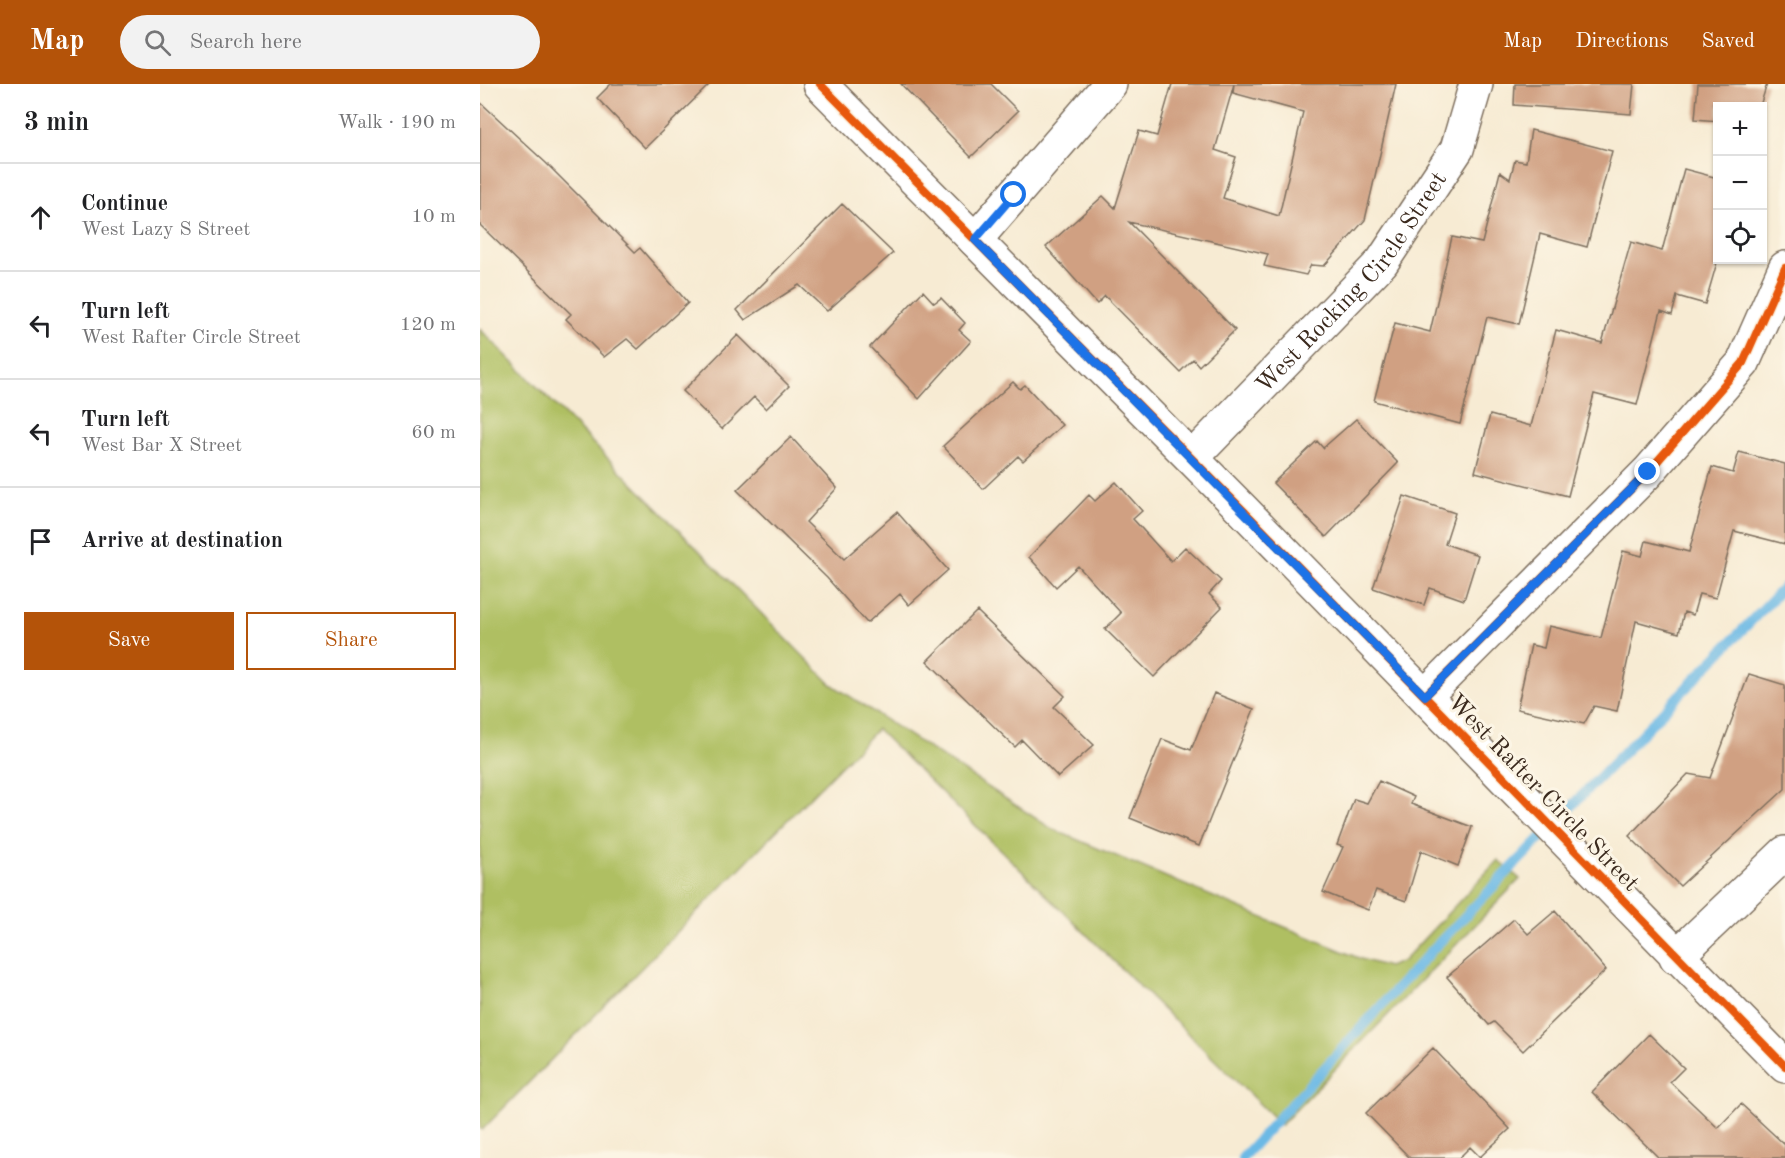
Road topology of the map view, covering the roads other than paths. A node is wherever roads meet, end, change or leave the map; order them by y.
1 (820, 84) edge
2 (1110, 84) edge
3 (1476, 84) edge
4 (975, 240) junction
5 (1785, 268) edge
6 (1192, 458) junction
7 (1425, 696) junction
8 (1785, 853) edge
9 (1676, 957) junction
10 (1785, 1066) edge

1 - 4 street, West Rafter Circle Street
2 - 4 street
3 - 6 street, West Rocking Circle Street
4 - 6 street, West Rafter Circle Street
5 - 7 street
6 - 7 street, West Rafter Circle Street
7 - 9 street, West Rafter Circle Street
8 - 9 street
9 - 10 street, West Rafter Circle Street

